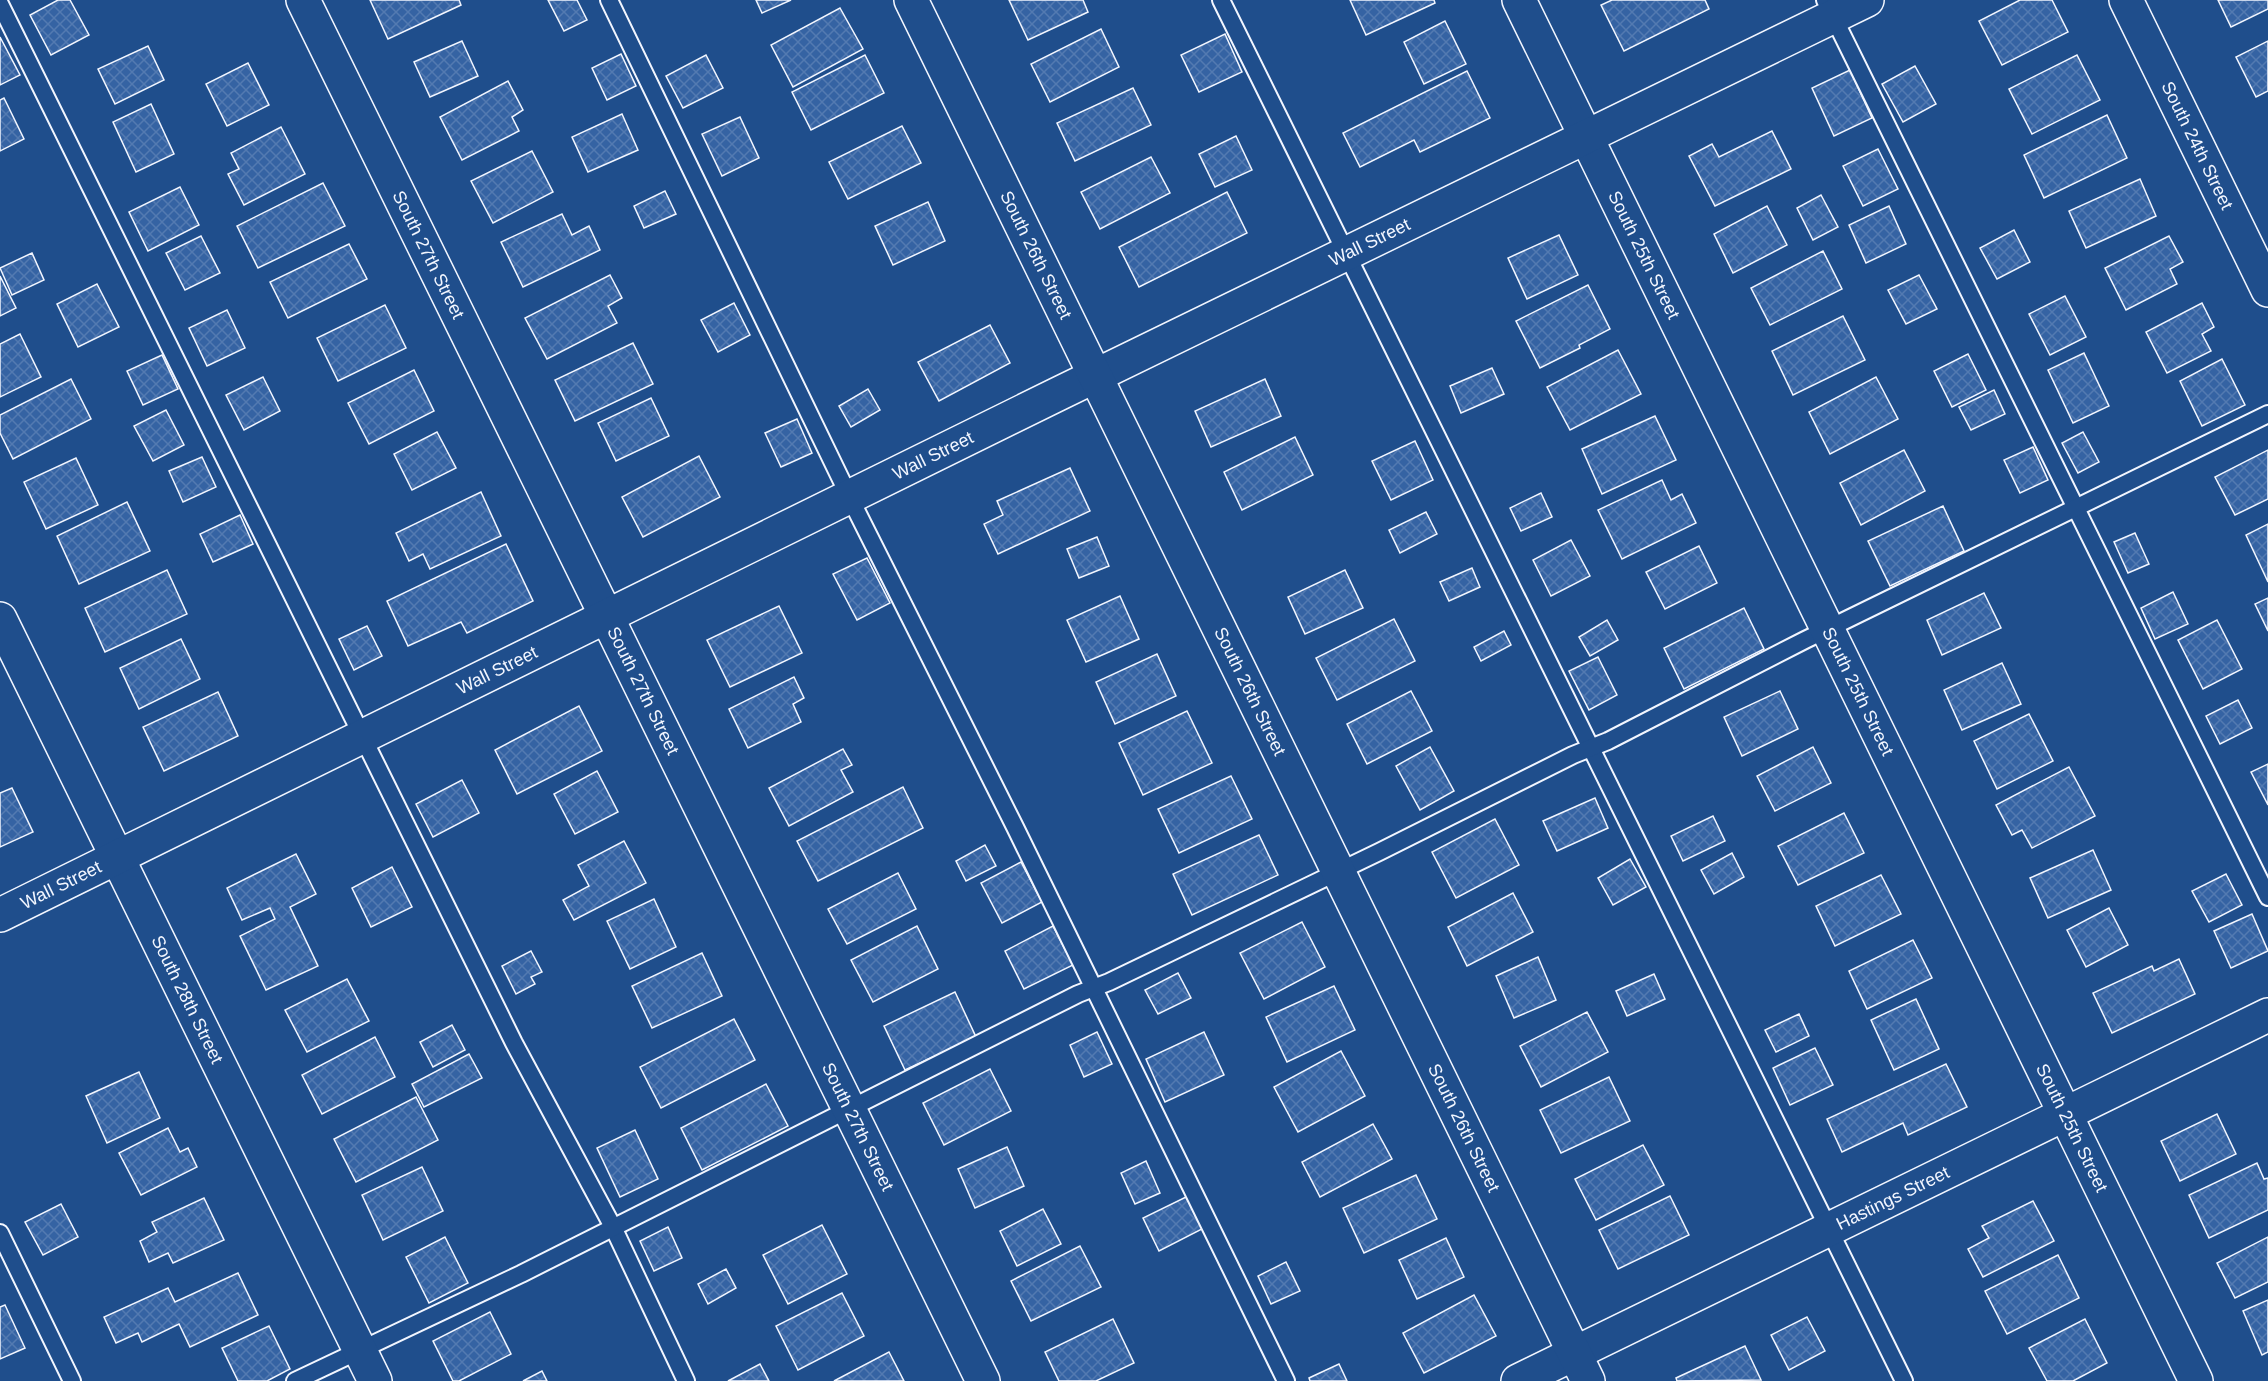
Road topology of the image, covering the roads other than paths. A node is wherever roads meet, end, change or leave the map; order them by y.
1 (303, 0) edge
2 (609, 0) edge
3 (911, 0) edge
4 (1221, 0) edge
5 (1519, 0) edge
6 (1867, 0) edge
7 (2126, 0) edge
8 (0, 4) edge
9 (1829, 8) edge
10 (1587, 138) junction
11 (1347, 254) junction
12 (2268, 290) edge
13 (1096, 376) junction
14 (2268, 414) edge
15 (850, 498) junction
16 (2076, 508) junction
17 (607, 618) junction
18 (0, 619) edge
19 (1827, 631) junction
20 (362, 736) junction
21 (1591, 747) junction
22 (117, 857) junction
23 (1340, 870) junction
24 (2268, 897) edge
25 (0, 915) edge
26 (1093, 988) junction
27 (2268, 1015) edge
28 (849, 1110) junction
29 (2065, 1113) junction
30 (613, 1227) junction
31 (1829, 1229) junction
32 (0, 1233) edge
33 (359, 1349) junction
34 (1582, 1367) edge
35 (72, 1381) edge
36 (296, 1381) edge
37 (375, 1381) edge
38 (686, 1381) edge
39 (983, 1381) edge
40 (1286, 1381) edge
41 (1518, 1381) edge
42 (1904, 1381) edge
43 (2196, 1381) edge

1 - 17 street, South 27th Street
2 - 15 lane
3 - 13 street, South 26th Street
4 - 11 lane
5 - 10 street, South 25th Street
6 - 9 street, Wall Street
7 - 12 street, South 24th Street
8 - 20 lane
9 - 10 street, Wall Street
9 - 16 lane
10 - 11 street, Wall Street
10 - 19 street, South 25th Street
11 - 13 street, Wall Street
11 - 21 lane
13 - 15 street, Wall Street
13 - 23 street, South 26th Street
14 - 16 lane
15 - 17 street, Wall Street
15 - 26 lane
16 - 19 lane
16 - 24 lane
17 - 20 street, Wall Street
17 - 28 street, South 27th Street
18 - 22 street, South 28th Street
19 - 21 lane
19 - 29 street, South 25th Street
20 - 22 street, Wall Street
20 - 30 lane
21 - 23 lane
21 - 31 lane
22 - 25 street, Wall Street
22 - 33 street, South 28th Street
23 - 26 lane
23 - 34 street, South 26th Street
26 - 28 lane
26 - 40 lane
27 - 29 street, Hastings Street
28 - 30 lane
28 - 39 street, South 27th Street
29 - 31 street, Hastings Street
29 - 43 street, South 25th Street
30 - 33 lane
30 - 38 lane
31 - 34 street, Hastings Street
31 - 42 lane
32 - 35 lane
33 - 36 lane
33 - 37 street, South 28th Street
34 - 41 street, Hastings Street

